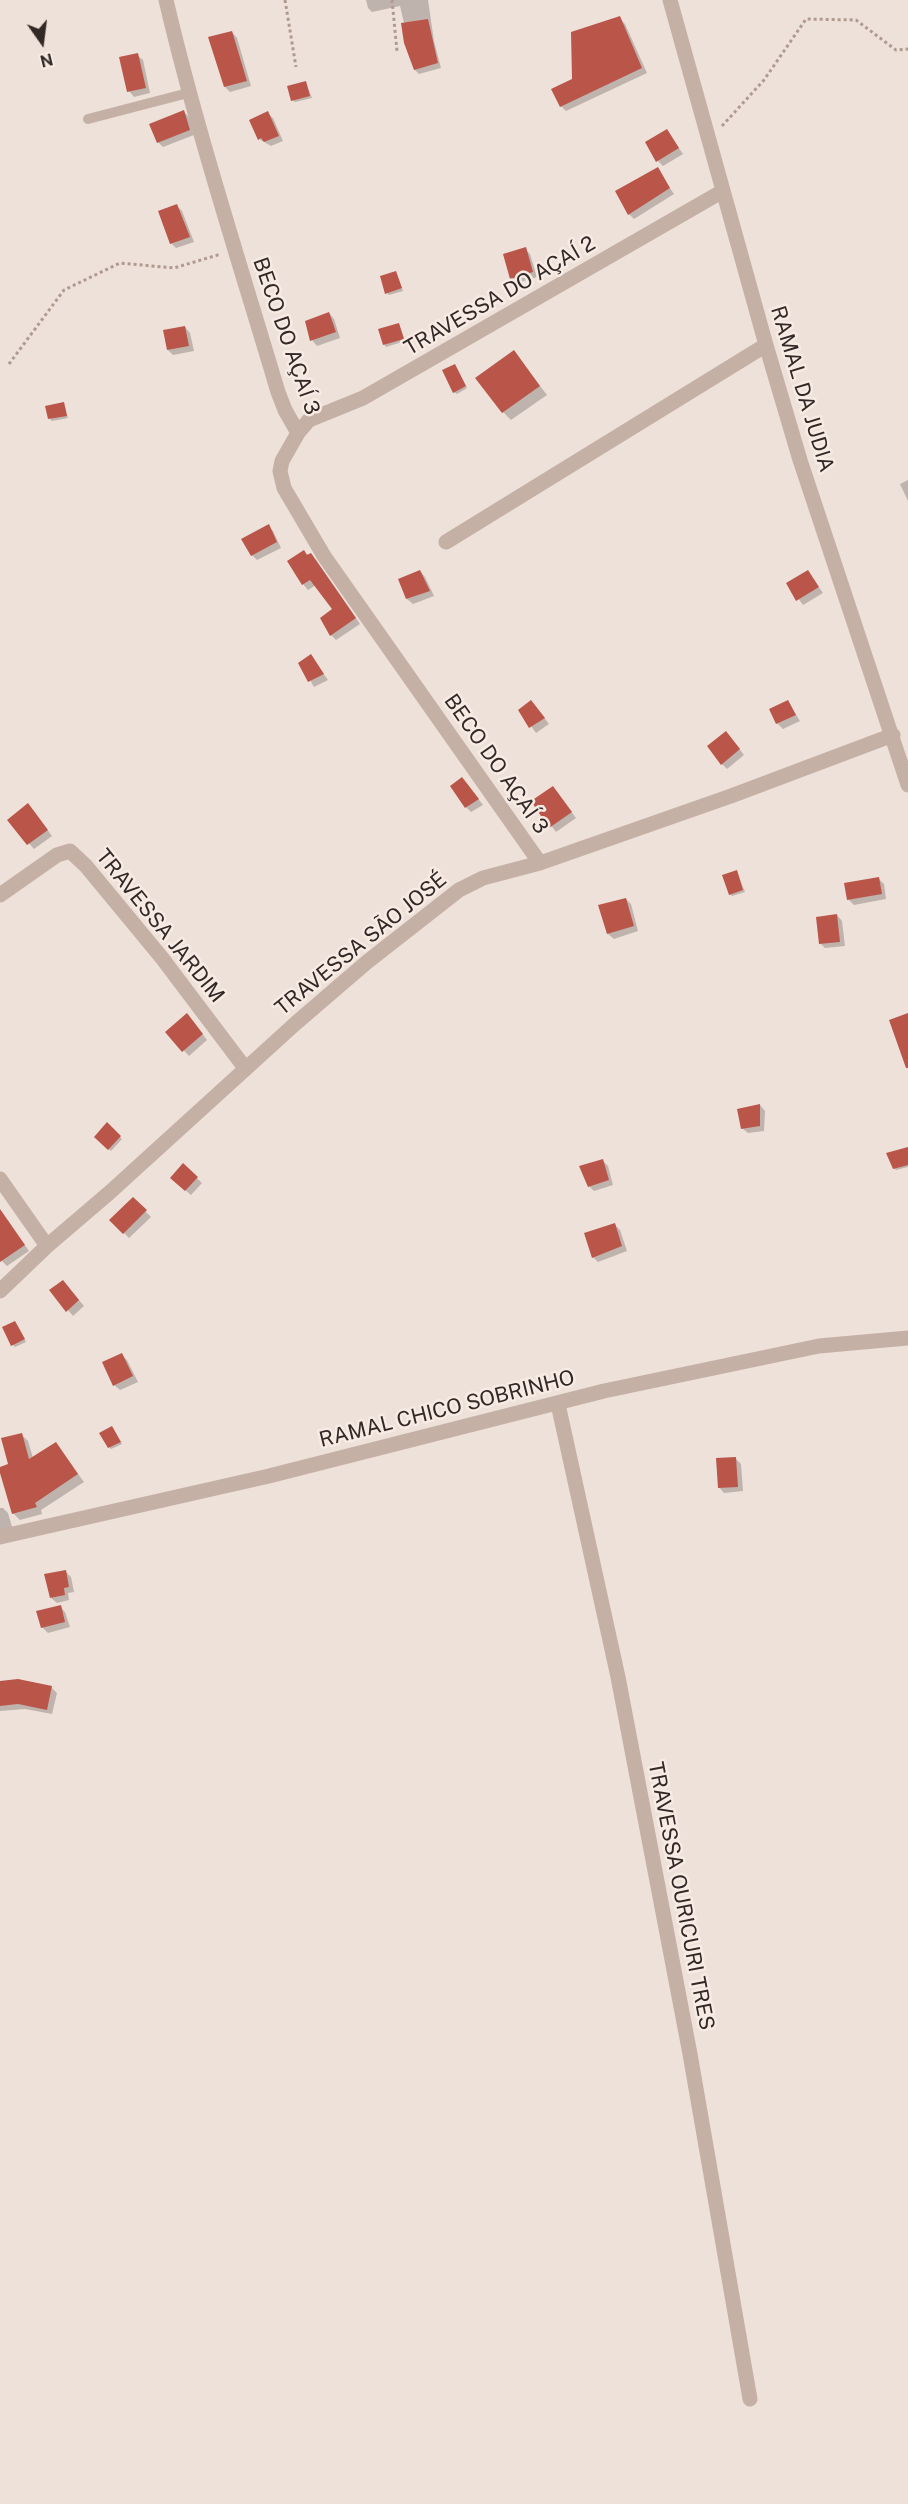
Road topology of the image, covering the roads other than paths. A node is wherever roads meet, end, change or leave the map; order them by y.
1 (166, 0) edge
2 (670, 0) edge
3 (188, 93) junction
4 (88, 119) dead end
5 (723, 191) junction
6 (766, 345) junction
7 (298, 433) junction
8 (446, 542) dead end
9 (893, 735) junction
10 (908, 785) edge
11 (540, 863) junction
12 (0, 895) edge
13 (245, 1068) junction
14 (0, 1179) edge
15 (47, 1246) junction
16 (0, 1291) edge
17 (908, 1338) edge
18 (558, 1404) junction
19 (0, 1537) edge
20 (750, 2399) dead end

1 - 3 street, BECO DO AÇAÍ 3
2 - 5 street, RAMAL DA JUDIA
3 - 4 lane
3 - 7 street, BECO DO AÇAÍ 3
5 - 6 street, RAMAL DA JUDIA
5 - 7 street, TRAVESSA DO AÇAÍ 2
6 - 8 street
6 - 9 street, RAMAL DA JUDIA
7 - 11 street, BECO DO AÇAÍ 3
9 - 10 street, RAMAL DA JUDIA
9 - 11 street, TRAVESSA SÃO JOSÉ
11 - 13 street, TRAVESSA SÃO JOSÉ
12 - 13 street, TRAVESSA JARDIM
13 - 15 street, TRAVESSA SÃO JOSÉ
14 - 15 street
15 - 16 street, TRAVESSA SÃO JOSÉ
17 - 18 street, RAMAL CHICO SOBRINHO
18 - 19 street, RAMAL CHICO SOBRINHO
18 - 20 street, TRAVESSA OURICURI TRES

